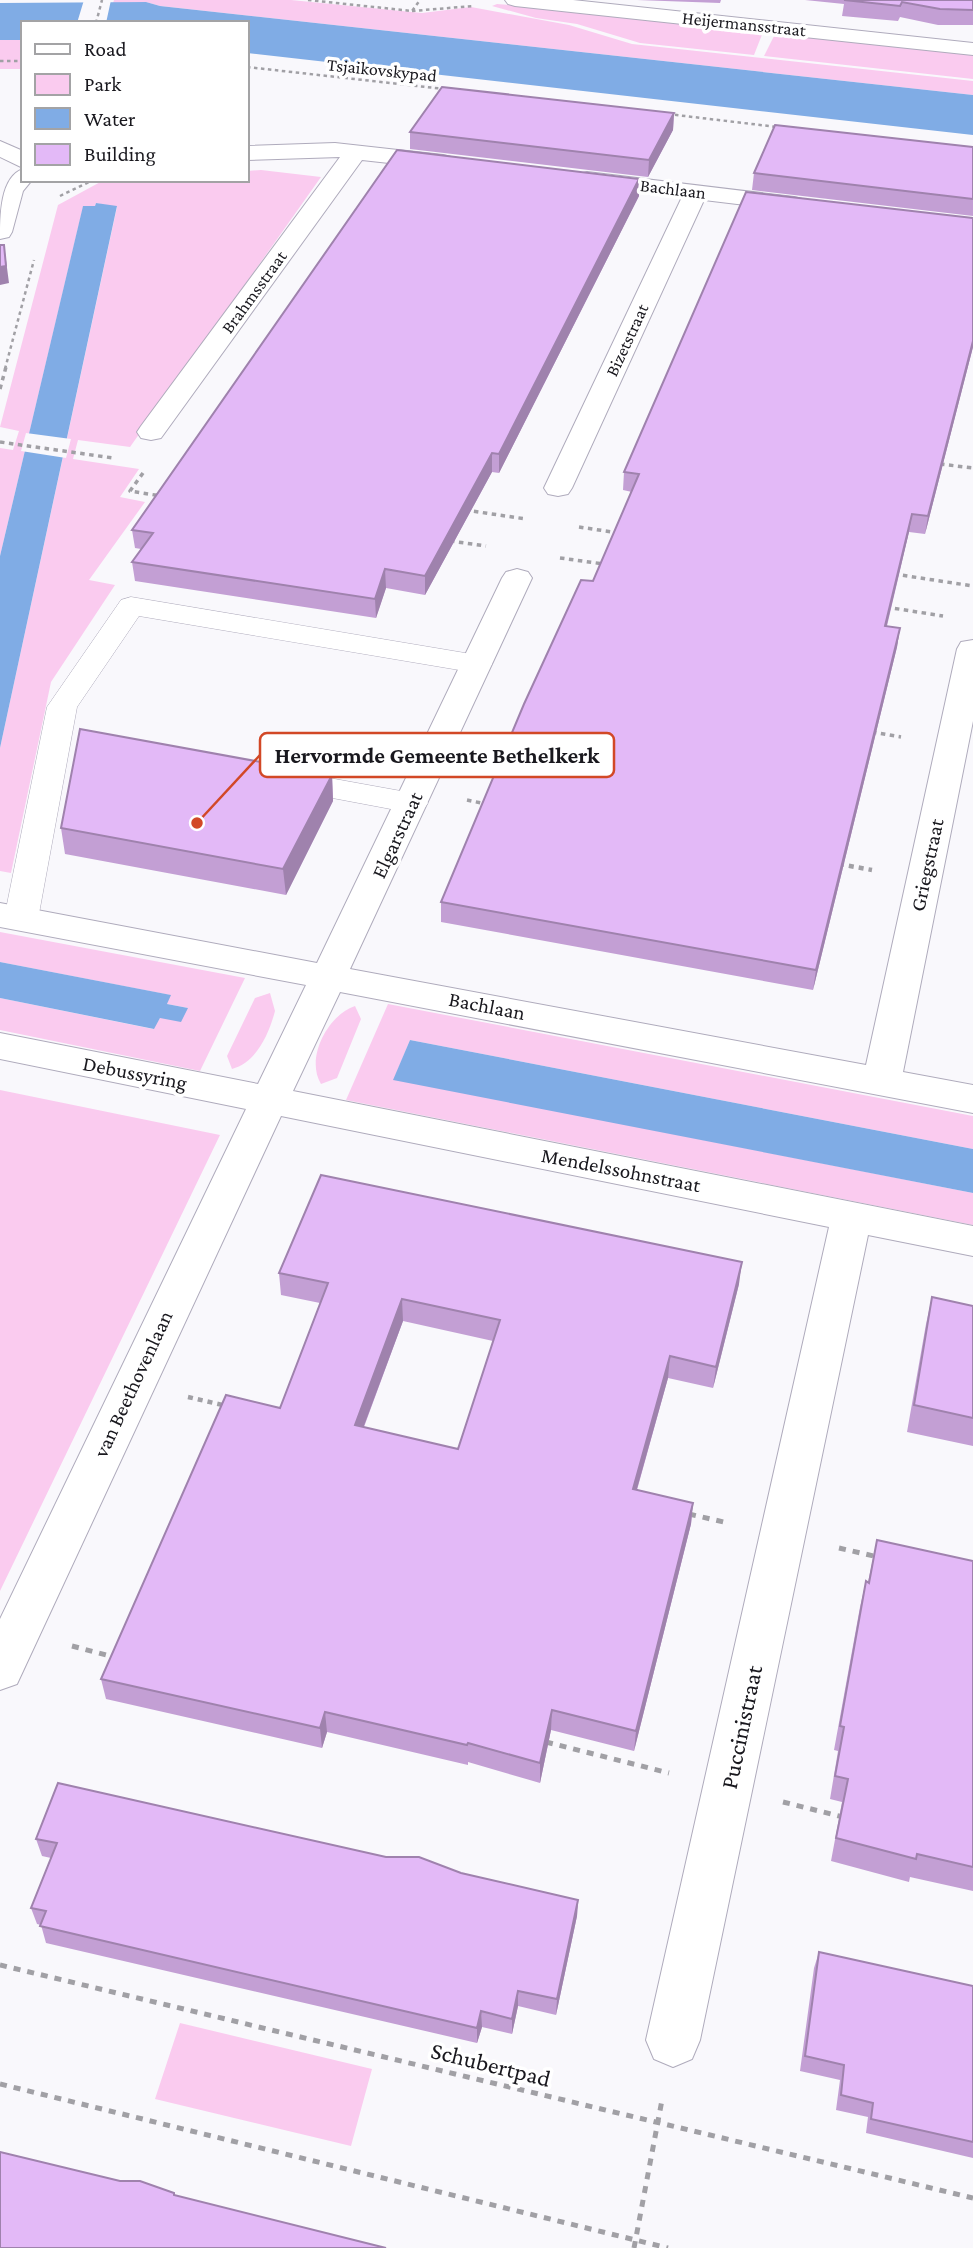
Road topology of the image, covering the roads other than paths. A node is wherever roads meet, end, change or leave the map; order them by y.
1 (515, 0) edge
2 (973, 49) edge
3 (0, 148) edge
4 (356, 152) junction
5 (248, 153) edge
6 (21, 160) edge
7 (463, 164) edge
8 (570, 177) edge
9 (21, 179) edge
10 (696, 192) junction
11 (821, 207) edge
12 (0, 232) edge
13 (151, 432) dead end
14 (558, 488) dead end
15 (517, 578) dead end
16 (972, 649) edge
17 (477, 664) junction
18 (253, 774) edge
19 (415, 797) junction
20 (11, 917) edge
21 (331, 977) junction
22 (0, 1046) edge
23 (882, 1081) junction
24 (973, 1098) edge
25 (269, 1100) junction
26 (852, 1216) junction
27 (973, 1241) edge
28 (8, 1651) edge
29 (673, 2040) road end

1 - 2 street, Heijermansstraat
3 - 6 street
4 - 5 street
4 - 7 street
4 - 13 street, Brahmsstraat
8 - 10 street, Bachlaan
9 - 12 street
10 - 11 street, Bachlaan
10 - 14 street, Bizetstraat
15 - 17 street, Elgarstraat
16 - 23 street, Griegstraat
17 - 19 street, Elgarstraat
17 - 20 lane
18 - 19 lane
19 - 21 street, Elgarstraat
20 - 21 street, Bachlaan
21 - 23 street, Bachlaan
21 - 25 street, Elgarstraat
22 - 25 street, Debussyring
23 - 24 street, Bachlaan
25 - 26 street, Mendelssohnstraat
25 - 28 street, van Beethovenlaan
26 - 27 street, Mendelssohnstraat
26 - 29 street, Puccinistraat

